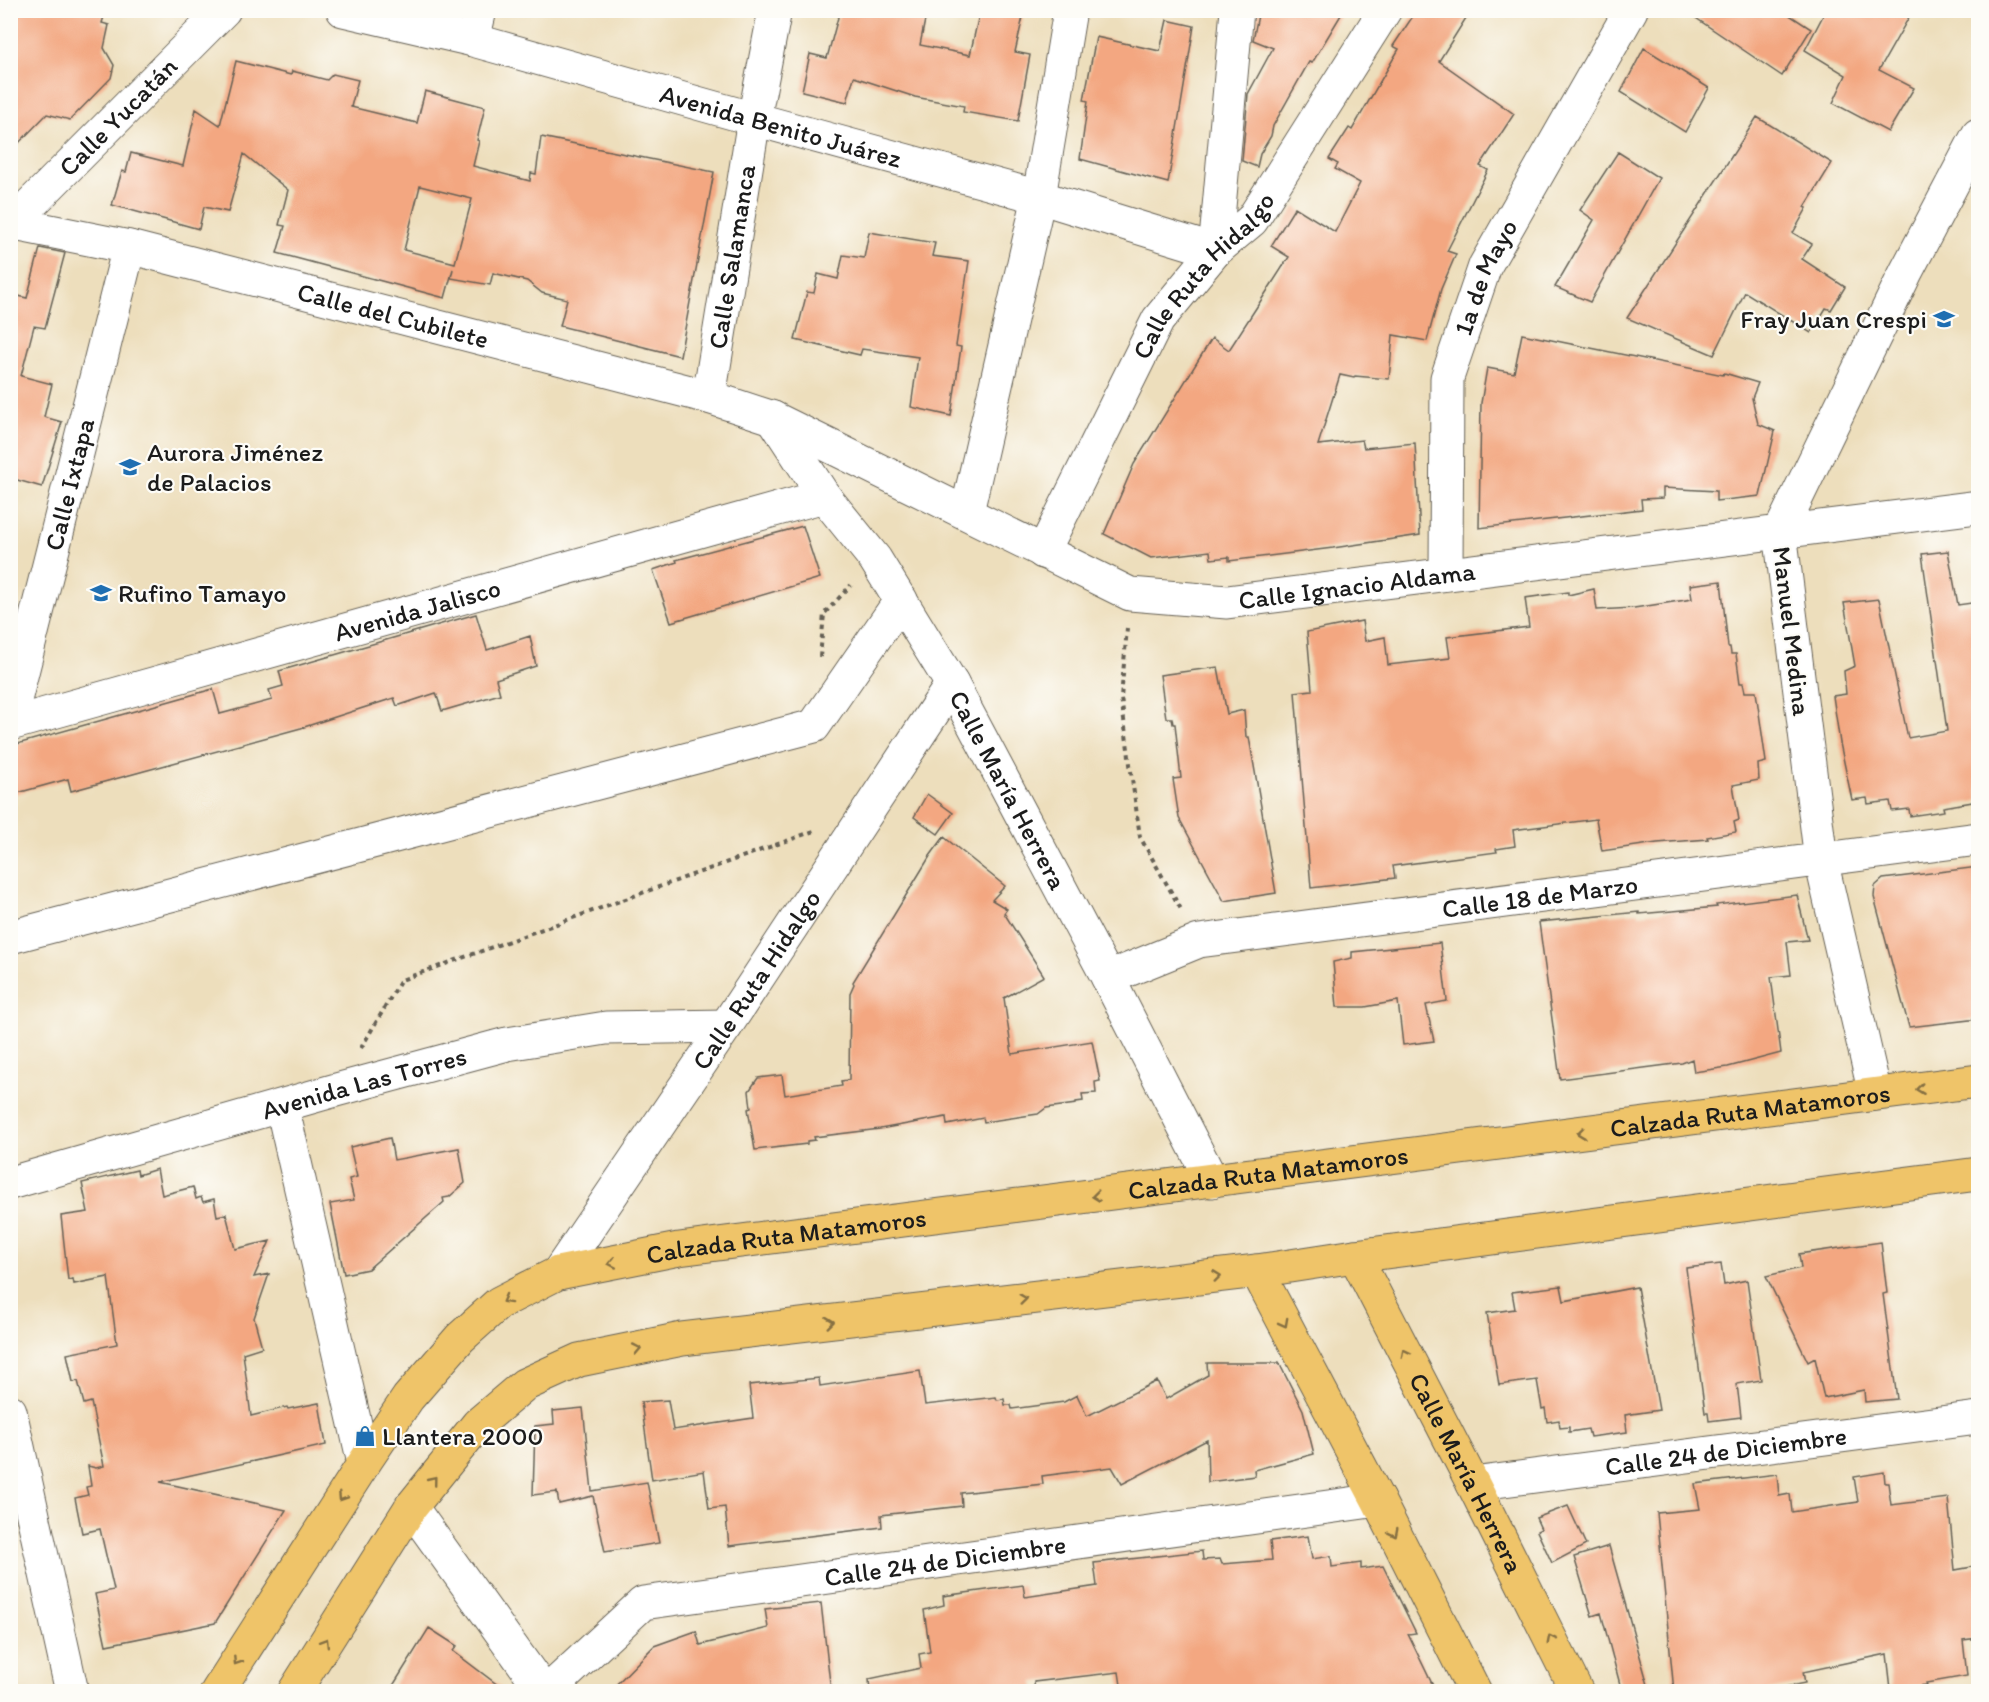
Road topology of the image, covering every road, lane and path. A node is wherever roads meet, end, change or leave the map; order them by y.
1 (224, 10) edge
2 (343, 10) edge
3 (775, 10) edge
4 (1070, 10) edge
5 (1237, 10) edge
6 (1384, 10) edge
7 (1631, 10) edge
8 (476, 25) edge
9 (754, 119) junction
10 (1978, 135) edge
11 (1039, 197) junction
12 (11, 223) edge
13 (129, 247) junction
14 (1215, 251) junction
15 (709, 398) junction
16 (773, 418) junction
17 (824, 496) junction
18 (1978, 507) edge
19 (967, 512) junction
20 (1780, 532) junction
21 (1043, 552) junction
22 (1446, 573) junction
23 (1130, 594) junction
24 (901, 600) junction
25 (952, 684) junction
26 (10, 722) edge
27 (865, 812) junction
28 (1978, 839) edge
29 (1821, 860) junction
30 (10, 937) edge
31 (1198, 941) junction
32 (1108, 978) junction
33 (726, 1026) junction
34 (1978, 1081) edge
35 (336, 1090) junction
36 (1875, 1094) junction
37 (282, 1106) junction
38 (1978, 1174) edge
39 (1212, 1181) junction
40 (10, 1183) edge
41 (1355, 1256) junction
42 (1257, 1271) junction
43 (558, 1273) junction
44 (10, 1411) edge
45 (1978, 1418) edge
46 (364, 1463) junction
47 (1473, 1484) junction
48 (1377, 1500) junction
49 (411, 1507) junction
50 (72, 1692) edge
51 (217, 1692) edge
52 (294, 1692) edge
53 (545, 1692) edge
54 (1475, 1692) edge
55 (1577, 1692) edge

1 - 12 street, Calle Yucatán
2 - 8 street, Avenida Benito Juárez
3 - 9 street, Calle Salamanca
4 - 11 street
5 - 14 street
6 - 14 street, Calle Ruta Hidalgo
7 - 22 street, 1a de Mayo
8 - 9 street, Avenida Benito Juárez
9 - 11 street, Avenida Benito Juárez
9 - 15 street, Calle Salamanca
10 - 20 street, Manuel Medina
11 - 14 street, Avenida Benito Juárez
11 - 19 street
12 - 13 street, Calle del Cubilete
13 - 15 street, Calle del Cubilete
13 - 26 street, Calle Ixtapa
14 - 21 street, Calle Ruta Hidalgo
15 - 16 street, Calle del Cubilete
16 - 17 street, Calle María Herrera
16 - 19 street, Calle Ignacio Aldama
17 - 24 street, Calle María Herrera
17 - 26 street, Avenida Jalisco
18 - 20 street, Calle Ignacio Aldama
19 - 21 street, Calle Ignacio Aldama
20 - 22 street, Calle Ignacio Aldama
20 - 29 street, Manuel Medina
21 - 23 street, Calle Ignacio Aldama
22 - 23 street, Calle Ignacio Aldama
23 - 31 path
24 - 25 street, Calle María Herrera
24 - 30 street
25 - 27 street, Calle Ruta Hidalgo
25 - 32 street, Calle María Herrera
27 - 33 street, Calle Ruta Hidalgo
27 - 35 path
28 - 29 street, Calle 18 de Marzo
29 - 31 street, Calle 18 de Marzo
29 - 36 street, Manuel Medina
31 - 32 street, Calle 18 de Marzo
32 - 39 street, Calle María Herrera
33 - 35 street, Avenida Las Torres
33 - 43 street, Calle Ruta Hidalgo
34 -> 36 main road, Calzada Ruta Matamoros
35 - 37 street, Avenida Las Torres
36 -> 39 main road, Calzada Ruta Matamoros
37 - 40 street, Avenida Las Torres
37 - 46 street
38 - 41 main road
39 -> 43 main road, Calzada Ruta Matamoros
41 - 42 main road
47 -> 41 main road, Calle María Herrera
42 -> 48 main road
49 -> 42 main road
43 -> 46 main road, Calzada Ruta Matamoros
44 - 50 street
45 - 47 street, Calle 24 de Diciembre
46 -> 51 main road, Calzada Ruta Matamoros
55 -> 47 main road, Calle María Herrera
48 - 53 street, Calle 24 de Diciembre
48 -> 54 main road
52 -> 49 main road
49 - 53 street

